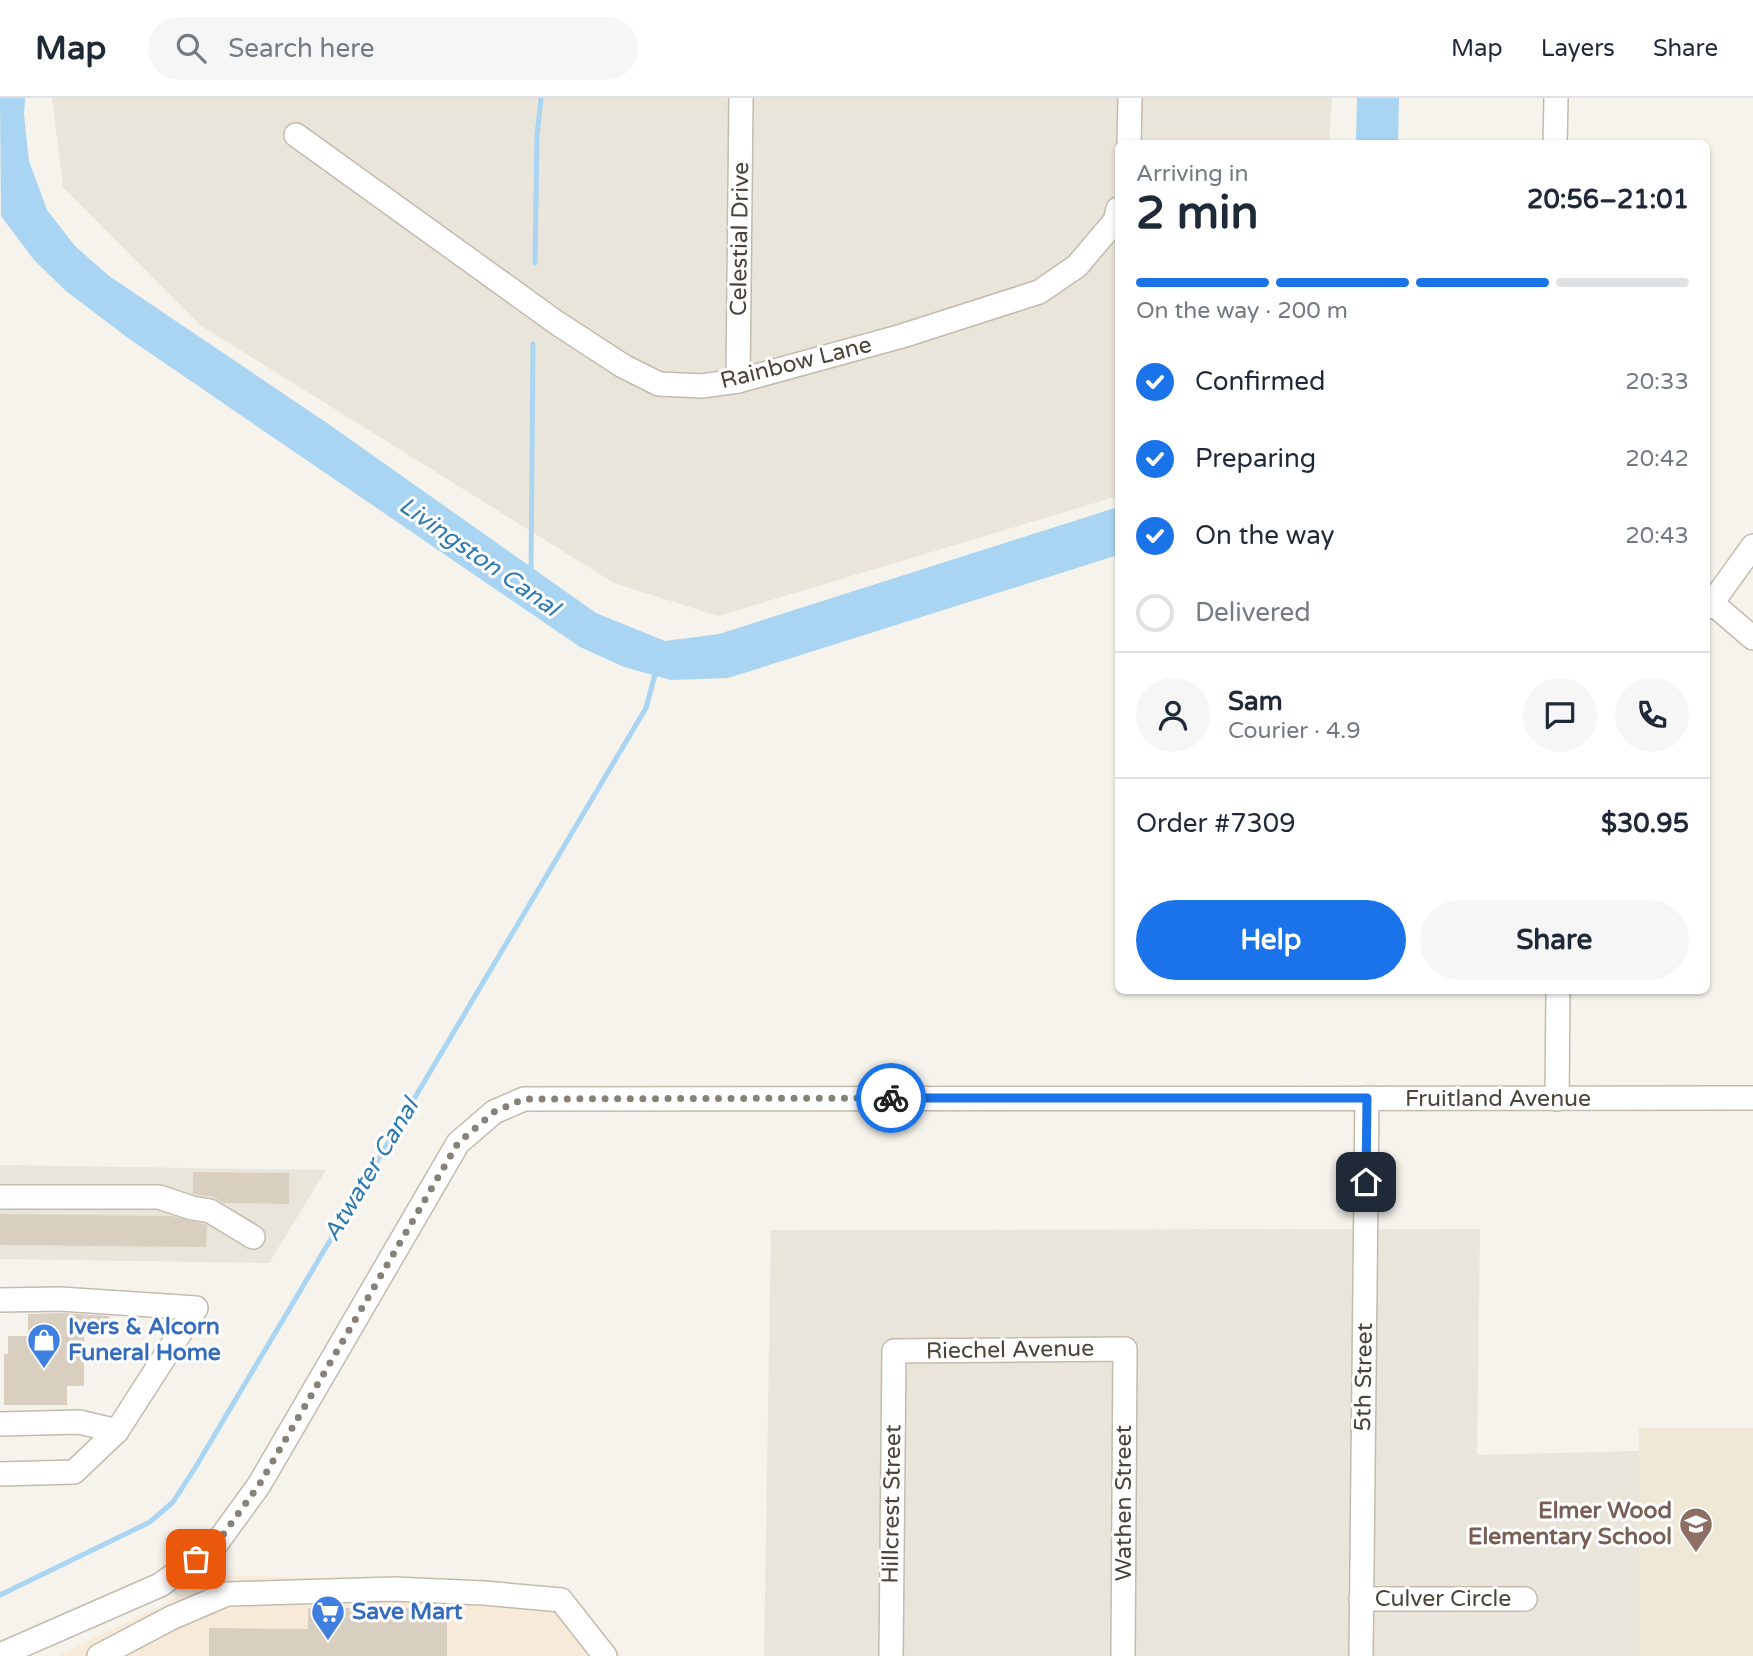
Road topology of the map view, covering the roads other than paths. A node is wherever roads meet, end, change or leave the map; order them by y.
1 (741, 98) edge
2 (1130, 98) edge
3 (1556, 98) edge
4 (296, 135) dead end
5 (1129, 140) edge
6 (1555, 140) edge
7 (1115, 221) edge
8 (738, 381) junction
9 (1753, 546) edge
10 (1710, 604) edge
11 (1710, 606) edge
12 (1753, 638) edge
13 (1558, 994) edge
14 (1367, 1098) junction
15 (1753, 1098) edge
16 (1557, 1099) junction
17 (0, 1197) edge
18 (253, 1237) dead end
19 (0, 1300) edge
20 (1125, 1349) joint
21 (894, 1352) joint
22 (0, 1424) edge
23 (117, 1431) junction
24 (0, 1474) edge
25 (1361, 1599) junction
26 (1525, 1599) dead end
27 (120, 1650) edge
28 (0, 1655) edge
29 (99, 1656) edge
30 (605, 1656) edge
31 (891, 1656) edge
32 (1123, 1656) edge
33 (1361, 1656) edge

1 - 8 street, Celestial Drive
2 - 5 street
3 - 6 street
4 - 8 street, Rainbow Lane
7 - 8 street, Rainbow Lane
9 - 10 street
11 - 12 street
13 - 16 street
14 - 16 street, Fruitland Avenue
14 - 25 street, 5th Street
14 - 28 street, Fruitland Avenue
15 - 16 street, Fruitland Avenue
17 - 18 street
19 - 23 street
20 - 21 street, Riechel Avenue
20 - 32 street, Wathen Street
21 - 31 street, Hillcrest Street
22 - 23 street
23 - 24 street
25 - 26 street, Culver Circle
25 - 33 street, 5th Street
27 - 29 street
27 - 30 street

